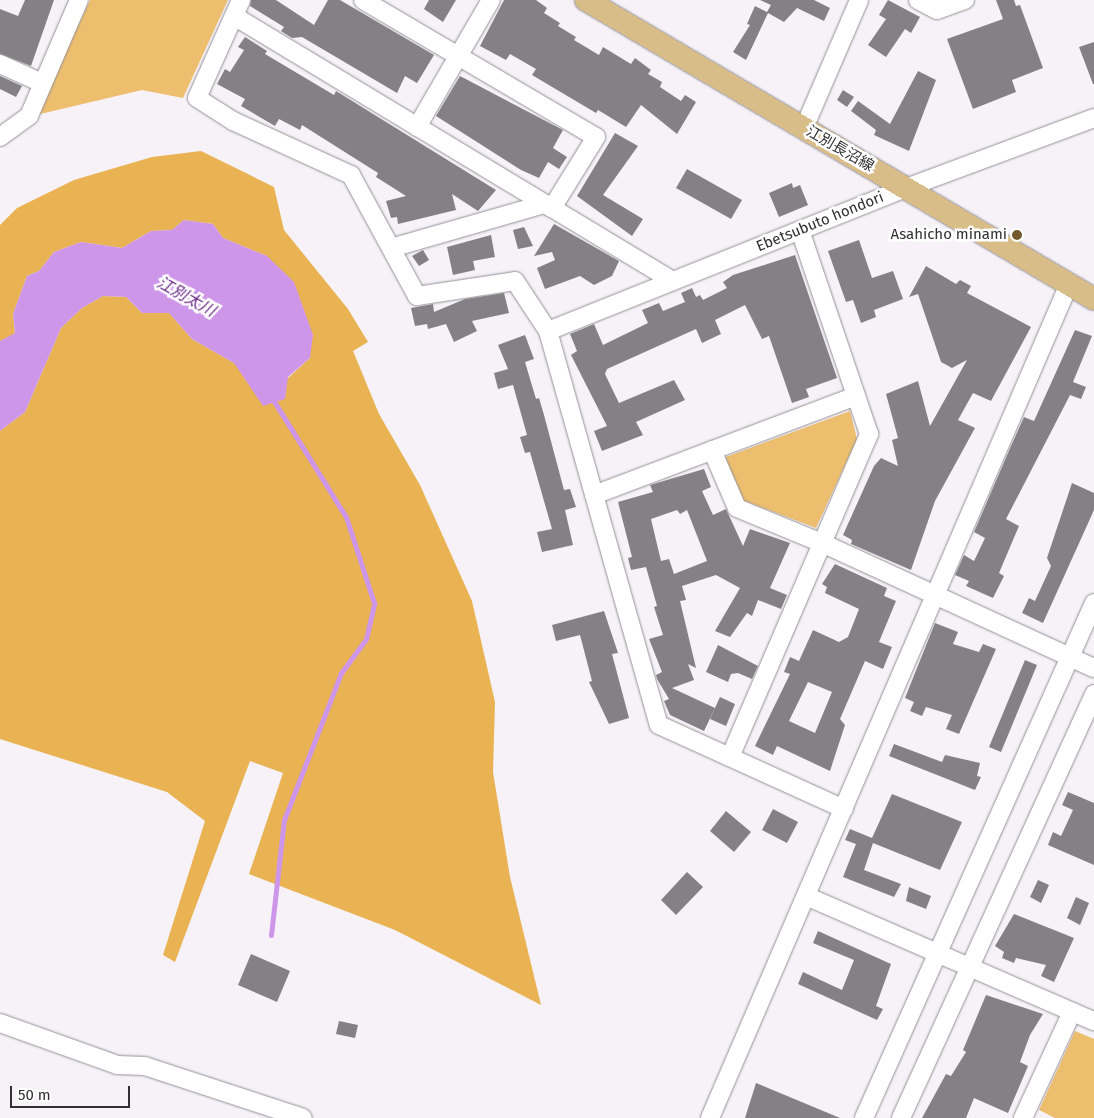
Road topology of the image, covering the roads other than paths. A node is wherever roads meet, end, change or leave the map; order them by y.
1 (79, 0) edge
2 (241, 0) edge
3 (363, 0) edge
4 (490, 0) edge
5 (586, 0) edge
6 (860, 0) edge
7 (918, 0) edge
8 (965, 0) edge
9 (234, 16) junction
10 (458, 56) junction
11 (0, 64) edge
12 (42, 83) junction
13 (1094, 118) edge
14 (417, 127) junction
15 (804, 128) junction
16 (0, 137) edge
17 (906, 188) junction
18 (548, 206) junction
19 (800, 230) junction
20 (390, 248) junction
21 (673, 281) junction
22 (1069, 284) junction
23 (1094, 299) edge
24 (548, 331) junction
25 (856, 396) junction
26 (712, 450) junction
27 (594, 495) junction
28 (822, 543) junction
29 (934, 598) junction
30 (1094, 603) edge
31 (1070, 658) junction
32 (1094, 668) edge
33 (1094, 694) edge
34 (730, 758) junction
35 (844, 809) junction
36 (806, 896) junction
37 (937, 953) junction
38 (970, 967) junction
39 (1072, 1012) junction
40 (1094, 1021) edge
41 (0, 1023) edge
42 (303, 1118) edge
43 (710, 1118) edge
44 (864, 1118) edge
45 (901, 1118) edge
46 (1023, 1118) edge

1 - 12 street
2 - 9 street
3 - 10 street
4 - 10 street
5 - 15 main road, 江別長沼線
6 - 15 street
7 - 8 street
9 - 14 street
9 - 20 street
10 - 14 street
10 - 18 street
11 - 12 street
12 - 16 street
13 - 17 street, Ebetsubuto hondori
14 - 18 street
15 - 17 main road, 江別長沼線
17 - 19 street, Ebetsubuto hondori
17 - 22 main road, 江別長沼線
18 - 20 street
18 - 21 street
19 - 21 street, Ebetsubuto hondori
19 - 25 street
20 - 24 street
21 - 24 street, Ebetsubuto hondori
22 - 23 main road, 江別長沼線
22 - 29 street
24 - 27 street
25 - 26 street
25 - 28 street
26 - 27 street
26 - 28 street
27 - 34 street
28 - 29 street
28 - 34 street
29 - 31 street
29 - 35 street
30 - 31 street
31 - 32 street
31 - 37 street
33 - 38 street
34 - 35 street
35 - 36 street
36 - 37 street
36 - 43 street
37 - 38 street
37 - 44 street
38 - 39 street
38 - 45 street
39 - 40 street
39 - 46 street
41 - 42 street

